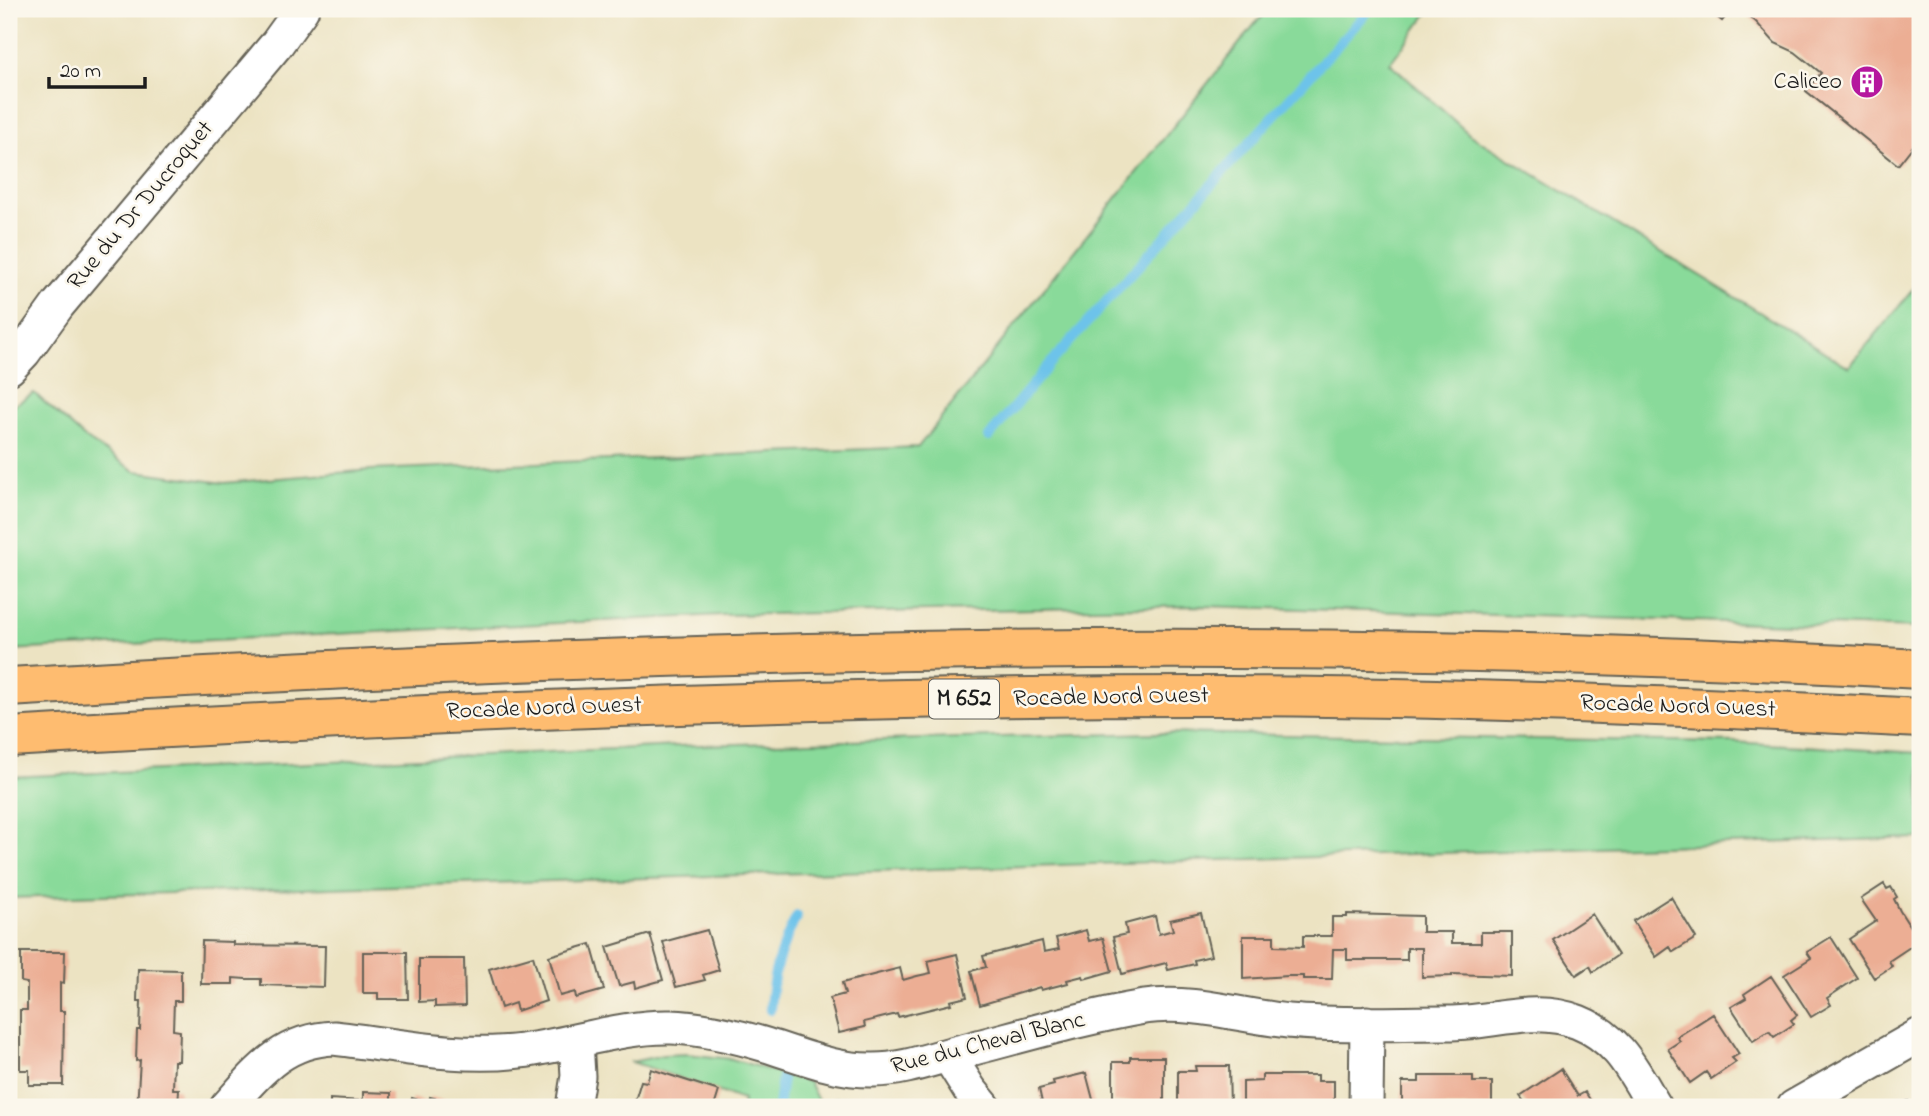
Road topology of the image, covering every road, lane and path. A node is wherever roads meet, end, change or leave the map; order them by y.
1 (302, 9) edge
2 (58, 305) junction
3 (9, 351) edge
4 (9, 369) edge
5 (1920, 668) edge
6 (9, 687) edge
7 (1920, 718) edge
8 (9, 737) edge
9 (1367, 1023) junction
10 (1920, 1035) edge
11 (576, 1041) junction
12 (948, 1055) junction
13 (227, 1107) edge
14 (573, 1107) edge
15 (984, 1107) edge
16 (1366, 1107) edge
17 (1655, 1107) edge
18 (1794, 1107) edge

1 - 2 street, Rue du Dr Ducroquet
2 - 3 street
2 - 4 street
5 - 6 highway, Rocade Nord Ouest / M 652
7 - 8 highway, Rocade Nord Ouest / M 652
9 - 12 street, Rue du Cheval Blanc
9 - 16 street
9 - 17 street, Rue du Cheval Blanc
10 - 18 street
11 - 12 street, Rue du Cheval Blanc
11 - 13 street, Rue du Cheval Blanc
11 - 14 street
12 - 15 street

